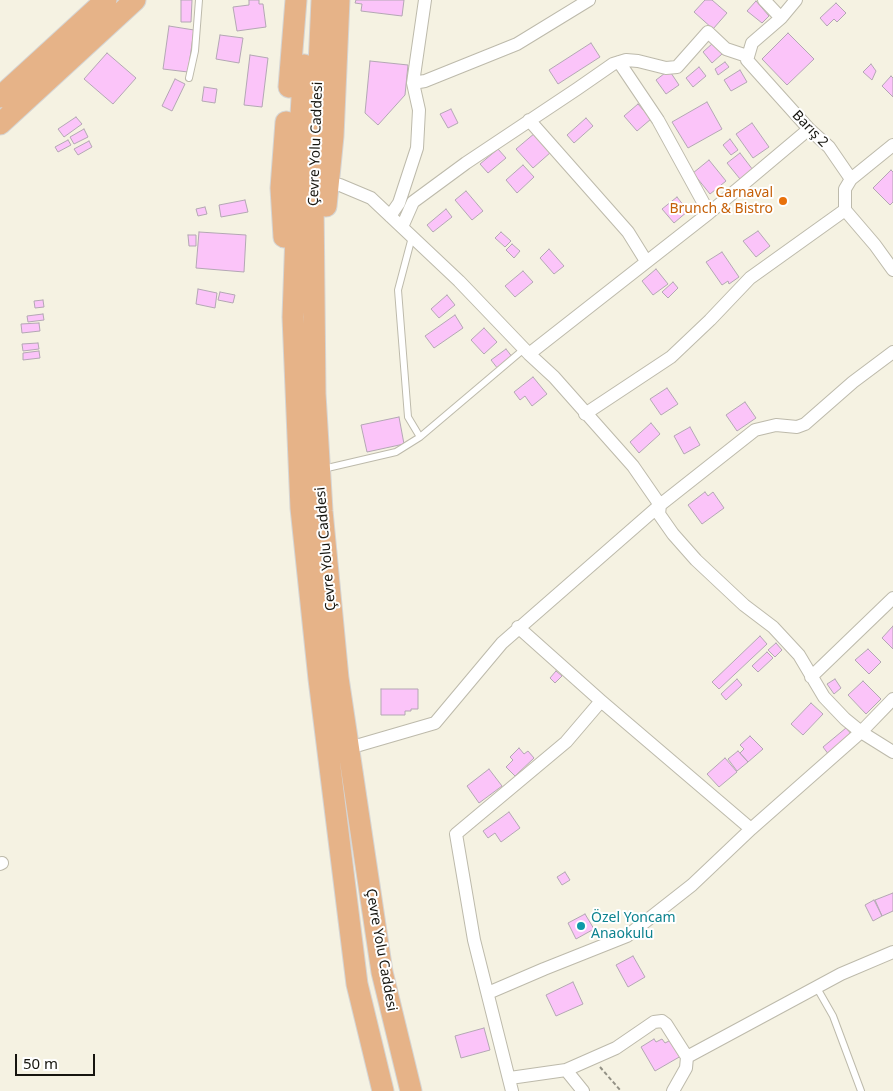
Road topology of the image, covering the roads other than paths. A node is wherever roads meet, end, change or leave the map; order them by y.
1 (105, 0) edge
2 (135, 0) edge
3 (199, 0) edge
4 (296, 0) edge
5 (308, 0) edge
6 (322, 0) edge
7 (339, 0) edge
8 (425, 0) edge
9 (589, 0) edge
10 (764, 0) edge
11 (796, 0) edge
12 (781, 18) junction
13 (748, 56) junction
14 (619, 62) junction
15 (189, 78) dead end
16 (413, 83) junction
17 (0, 97) edge
18 (529, 120) junction
19 (0, 124) edge
20 (809, 129) junction
21 (892, 147) edge
22 (851, 179) junction
23 (328, 184) junction
24 (845, 210) junction
25 (709, 212) junction
26 (390, 216) junction
27 (402, 227) junction
28 (412, 236) junction
29 (646, 261) junction
30 (893, 270) edge
31 (293, 317) junction
32 (314, 318) junction
33 (527, 351) junction
34 (893, 352) edge
35 (586, 414) junction
36 (420, 437) junction
37 (319, 470) junction
38 (660, 505) junction
39 (893, 598) edge
40 (518, 627) junction
41 (811, 677) junction
42 (893, 698) edge
43 (601, 702) junction
44 (862, 732) junction
45 (349, 748) junction
46 (893, 752) edge
47 (751, 829) junction
48 (893, 952) edge
49 (816, 988) junction
50 (488, 993) junction
51 (687, 1057) junction
52 (566, 1070) junction
53 (510, 1078) junction
54 (383, 1091) edge
55 (411, 1091) edge
56 (512, 1091) edge
57 (582, 1091) edge
58 (673, 1091) edge
59 (861, 1091) edge

1 - 17 highway
2 - 19 highway
3 - 15 lane
4 - 31 highway
5 - 31 highway, Çevre Yolu Caddesi
6 - 32 highway, Çevre Yolu Caddesi
7 - 23 highway
8 - 16 street
9 - 16 street
10 - 12 street
11 - 12 street
12 - 13 street
13 - 14 street
13 - 20 street, Barış 2
14 - 18 street
14 - 25 street
16 - 26 street
18 - 27 street
18 - 29 street
20 - 22 street, Barış 2
20 - 25 street
21 - 22 street
22 - 24 street
23 - 26 street
23 - 32 highway
24 - 30 street
24 - 35 street
25 - 29 street
26 - 27 street
27 - 28 street
28 - 33 street
28 - 36 lane
29 - 33 street
31 - 54 highway, Çevre Yolu Caddesi
32 - 37 highway, Çevre Yolu Caddesi
33 - 35 street
33 - 36 lane
34 - 38 street
35 - 38 street
36 - 37 lane
37 - 45 highway, Çevre Yolu Caddesi
38 - 40 street
38 - 41 street
39 - 41 street
40 - 43 street
40 - 45 street
41 - 44 street
42 - 44 street
43 - 47 street
43 - 50 street
44 - 46 street
44 - 47 street
45 - 55 highway, Çevre Yolu Caddesi
47 - 50 street
48 - 49 street
49 - 51 street
49 - 59 lane
50 - 53 street
51 - 52 street
51 - 58 street
52 - 53 street
52 - 57 street
53 - 56 street

